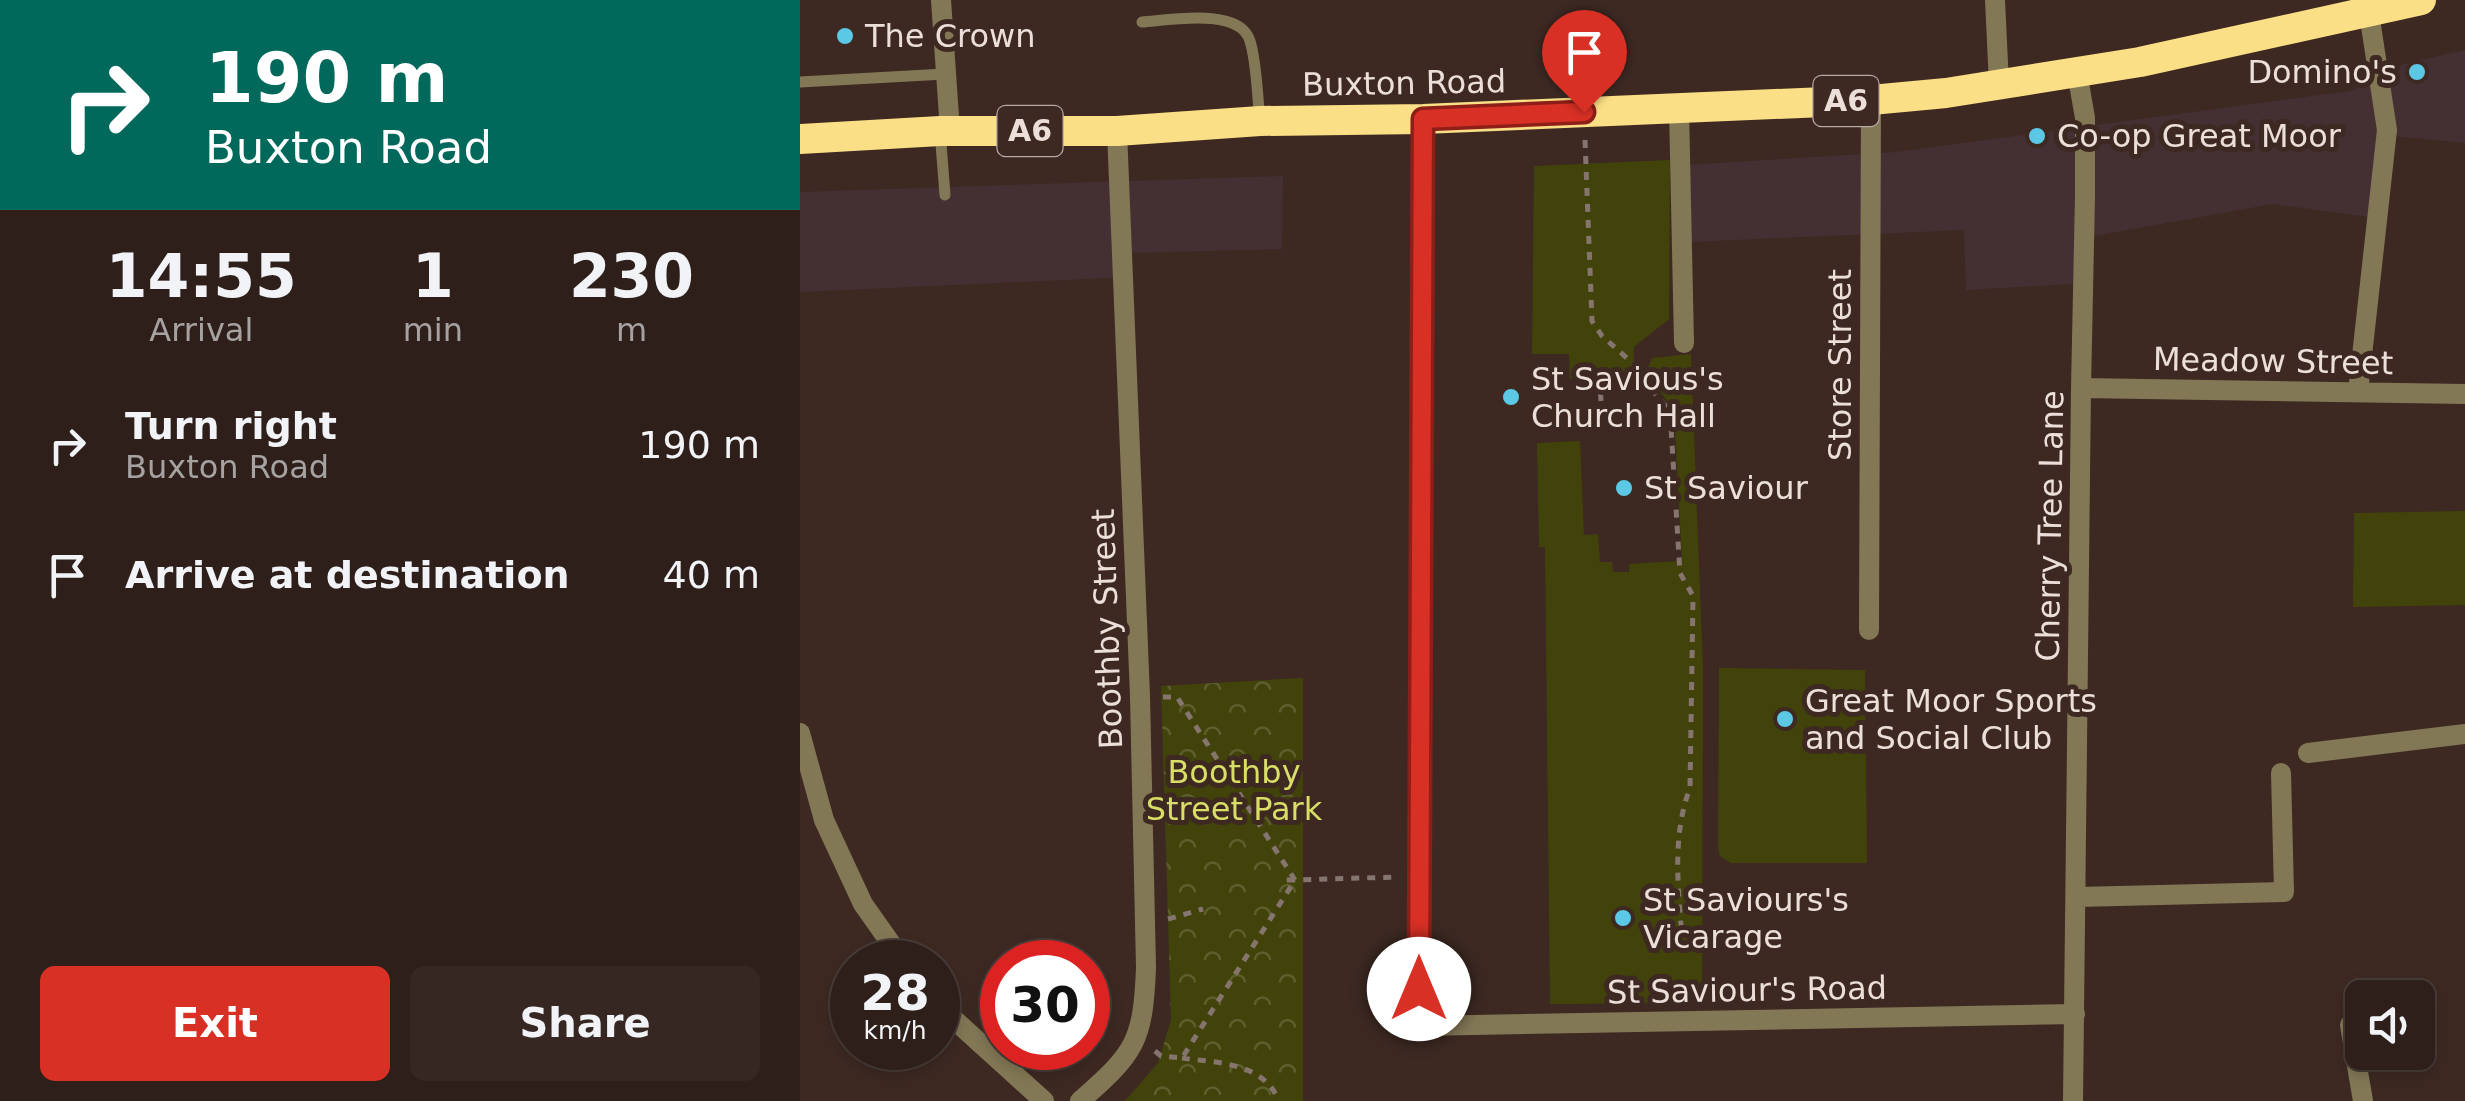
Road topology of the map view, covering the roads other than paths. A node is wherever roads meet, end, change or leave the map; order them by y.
1 (941, 0) edge
2 (1995, 0) edge
3 (2422, 0) edge
4 (2369, 13) junction
5 (1142, 22) dead end
6 (2077, 72) junction
7 (945, 74) junction
8 (800, 82) edge
9 (1999, 84) junction
10 (1871, 100) junction
11 (1679, 108) junction
12 (1423, 119) junction
13 (1260, 121) junction
14 (945, 131) junction
15 (1116, 131) junction
16 (800, 140) edge
17 (945, 195) dead end
18 (1684, 343) dead end
19 (2081, 388) junction
20 (2358, 392) junction
21 (2465, 394) edge
22 (1869, 630) dead end
23 (800, 733) edge
24 (2465, 734) edge
25 (2308, 753) dead end
26 (2281, 773) dead end
27 (2076, 897) junction
28 (888, 940) edge
29 (2075, 1014) junction
30 (960, 1025) edge
31 (2358, 1070) edge
32 (1044, 1101) edge
33 (1080, 1101) edge
34 (2073, 1101) edge
35 (2363, 1101) edge

1 - 7 street
2 - 9 street
3 - 4 highway, Buxton Road / A6
4 - 6 highway, Buxton Road / A6
4 - 20 street
5 - 13 lane
6 - 9 highway, Buxton Road / A6
6 - 19 street, Cherry Tree Lane
7 - 8 lane
7 - 14 street
9 - 10 highway, Buxton Road / A6
10 - 11 highway, Buxton Road / A6
10 - 22 street, Store Street
11 - 12 highway, Buxton Road / A6
11 - 18 street
12 - 13 highway, Buxton Road / A6
12 - 29 street, St Saviour's Road
13 - 15 highway, Buxton Road / A6
14 - 15 highway, Buxton Road / A6
14 - 16 highway, Buxton Road / A6
14 - 17 lane
15 - 33 street, Boothby Street
19 - 20 street, Meadow Street
19 - 27 street, Cherry Tree Lane
20 - 21 street, Meadow Street
23 - 28 street
24 - 25 street
26 - 27 street
27 - 29 street, Cherry Tree Lane
29 - 34 street, Cherry Tree Lane
30 - 32 street
31 - 35 street

